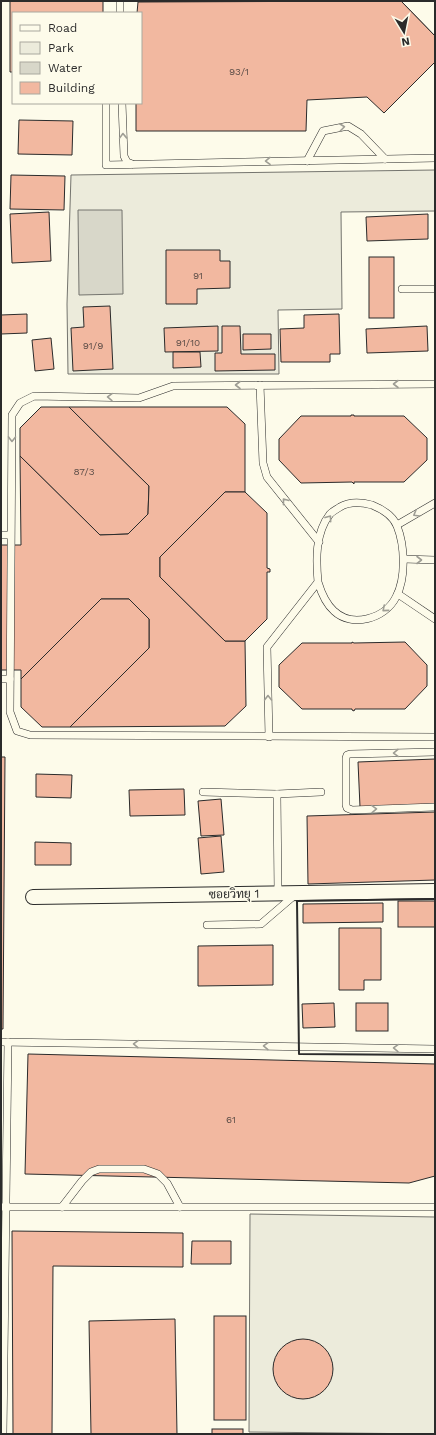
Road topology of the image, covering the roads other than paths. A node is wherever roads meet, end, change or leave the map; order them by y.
1 (120, 1) edge
2 (120, 12) edge
3 (106, 104) edge
4 (122, 104) edge
5 (385, 158) junction
6 (435, 158) edge
7 (307, 160) junction
8 (132, 164) junction
9 (402, 289) dead end
10 (435, 289) edge
11 (435, 384) edge
12 (260, 385) junction
13 (435, 503) edge
14 (397, 525) junction
15 (1, 535) edge
16 (10, 535) junction
17 (319, 542) junction
18 (404, 559) junction
19 (435, 560) edge
20 (318, 582) junction
21 (398, 594) junction
22 (435, 619) edge
23 (1, 679) edge
24 (10, 679) junction
25 (269, 737) junction
26 (435, 737) edge
27 (435, 752) edge
28 (203, 792) dead end
29 (321, 792) dead end
30 (277, 794) junction
31 (435, 808) edge
32 (435, 891) edge
33 (278, 893) junction
34 (297, 893) junction
35 (33, 897) dead end
36 (207, 925) dead end
37 (4, 1042) edge
38 (435, 1049) edge
39 (3, 1207) edge
40 (62, 1207) junction
41 (435, 1207) edge
42 (180, 1208) junction
43 (3, 1434) edge

1 - 2 lane
3 - 8 lane
8 -> 4 lane
5 - 6 lane
5 - 7 lane
7 -> 5 lane
7 -> 8 lane
9 - 10 lane
11 -> 12 lane
12 -> 16 lane
17 -> 12 lane
13 -> 14 lane
17 -> 14 lane
14 - 18 lane
15 - 16 lane
16 - 24 lane
17 - 20 lane
18 -> 19 lane
18 - 21 lane
21 -> 20 lane
25 -> 20 lane
21 - 22 lane
23 - 24 lane
24 - 25 lane
25 - 26 lane
27 -> 31 lane
28 - 30 lane
29 - 30 lane
30 - 33 lane
32 - 34 street, ซอยวิทยุ 1
33 - 34 street, ซอยวิทยุ 1
33 - 35 street, ซอยวิทยุ 1
34 - 36 lane
38 -> 37 lane
37 - 39 lane
39 - 40 lane
39 - 43 lane
40 - 42 lane
40 - 42 lane
41 - 42 lane

